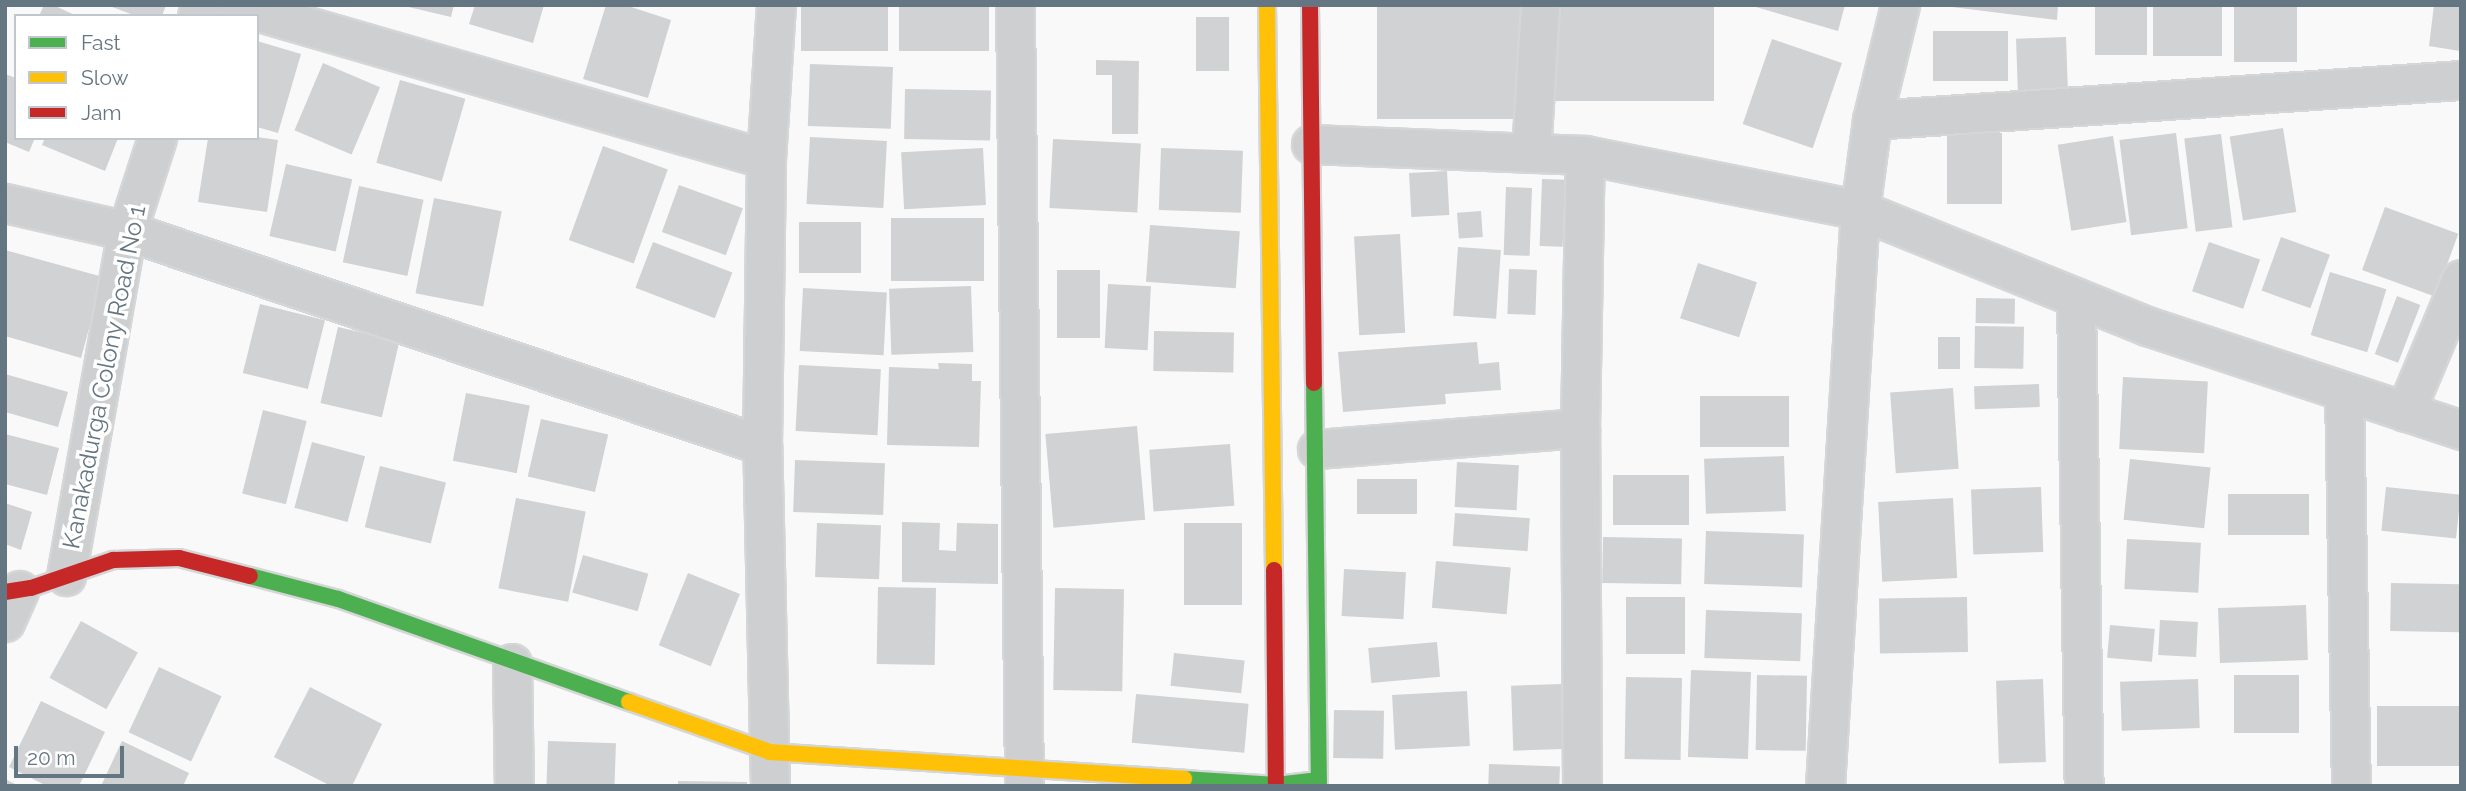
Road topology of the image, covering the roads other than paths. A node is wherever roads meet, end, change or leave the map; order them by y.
1 (235, 5) edge
2 (776, 5) edge
3 (1016, 5) edge
4 (1267, 5) edge
5 (1310, 5) edge
6 (1540, 5) edge
7 (1900, 5) edge
8 (2461, 80) edge
9 (1872, 120) junction
10 (156, 140) edge
11 (1311, 144) junction
12 (1531, 153) junction
13 (1585, 155) junction
14 (766, 159) junction
15 (5, 203) edge
16 (1860, 210) junction
17 (127, 231) junction
18 (2461, 279) edge
19 (2076, 299) junction
20 (2344, 392) junction
21 (2404, 412) junction
22 (1580, 428) junction
23 (2461, 430) edge
24 (762, 446) junction
25 (1317, 449) junction
26 (66, 576) junction
27 (10, 601) edge
28 (512, 663) junction
29 (770, 769) edge
30 (1023, 777) edge
31 (1319, 783) edge
32 (1276, 785) edge
33 (514, 786) edge
34 (1582, 786) edge
35 (1825, 786) edge
36 (2084, 786) edge
37 (2351, 786) edge

1 - 14 street
2 - 14 street
3 - 30 street
4 - 32 street
5 - 11 street
6 - 12 street
7 - 9 street
8 - 9 street
9 - 16 street
10 - 17 street, Kanakadurga Colony Road No 1
11 - 12 street
11 - 25 street
12 - 13 street
13 - 16 street
13 - 22 street
14 - 24 street
15 - 17 street
16 - 19 street
16 - 35 street
17 - 24 street
17 - 26 street, Kanakadurga Colony Road No 1
18 - 21 street
19 - 20 street
19 - 36 street
20 - 21 street
20 - 37 street
21 - 23 street
22 - 25 street
22 - 34 street
24 - 29 street
25 - 31 street
26 - 27 street
26 - 28 street
28 - 29 street
28 - 33 street
29 - 30 street
30 - 32 street
31 - 32 street

